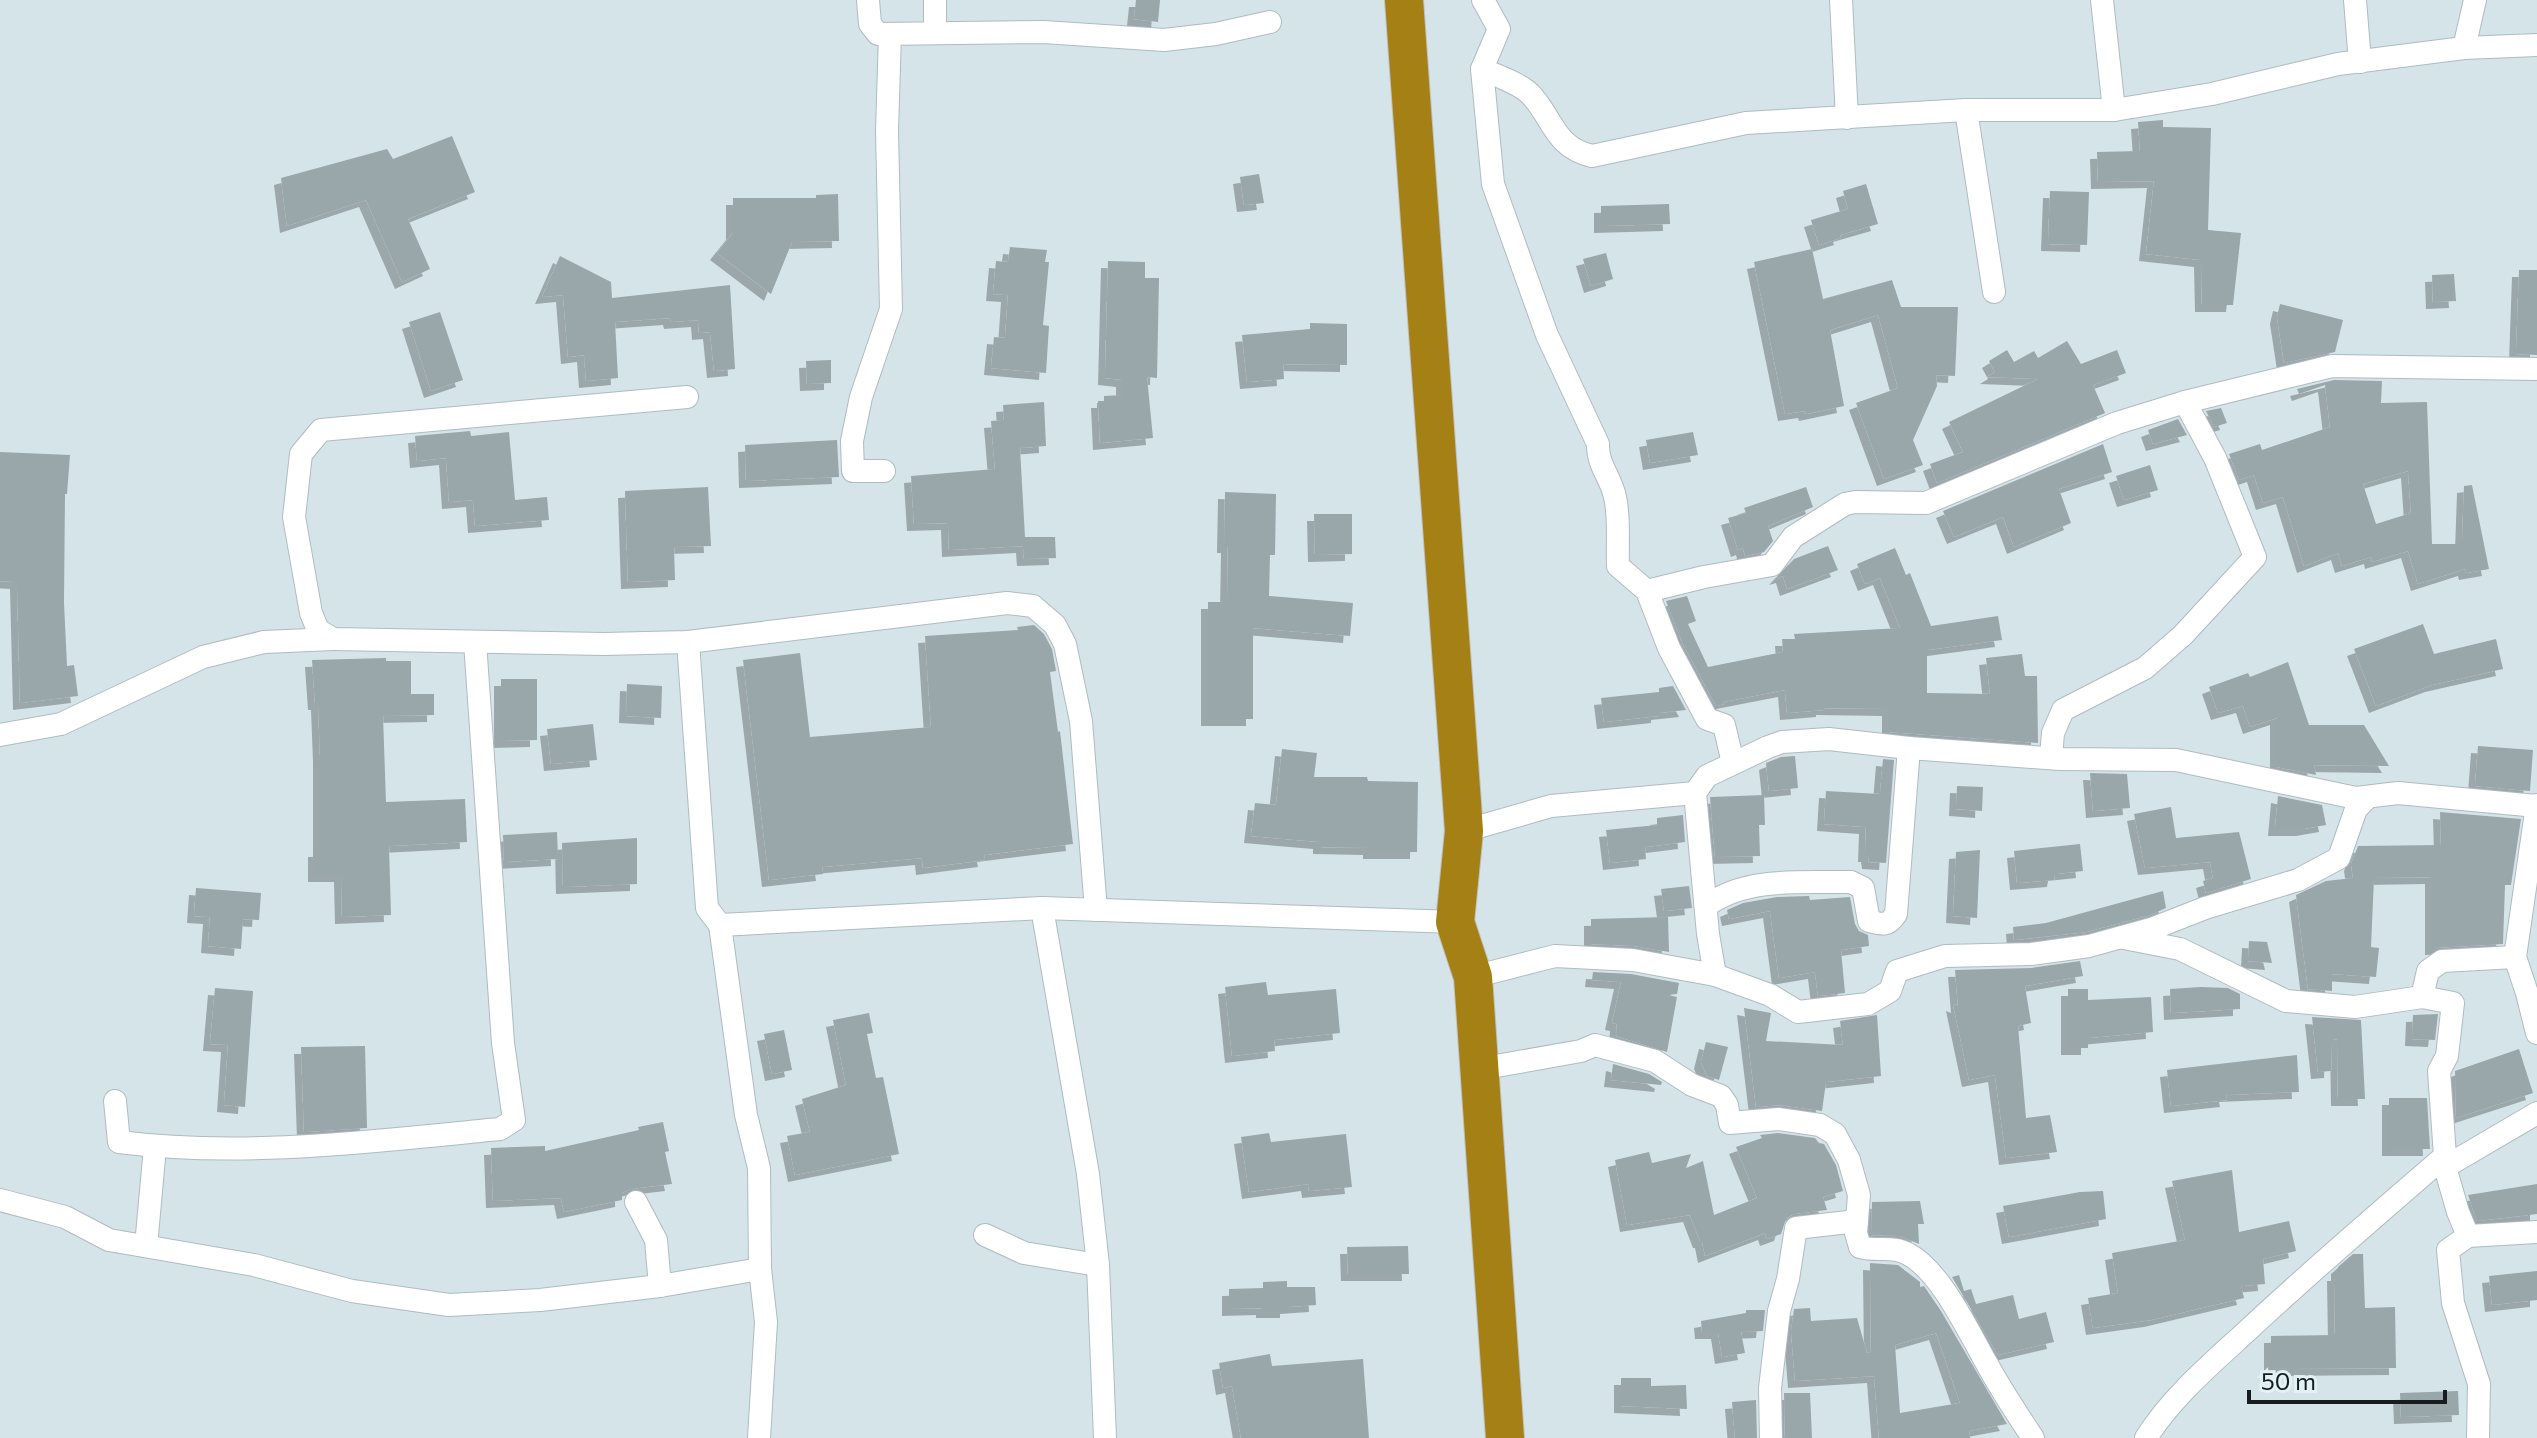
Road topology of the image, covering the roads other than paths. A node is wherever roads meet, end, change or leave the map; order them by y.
1 (868, 0) edge
2 (935, 0) edge
3 (1404, 0) edge
4 (1483, 0) edge
5 (1841, 0) edge
6 (2102, 0) edge
7 (2355, 0) edge
8 (2475, 0) edge
9 (1270, 22) dead end
10 (935, 33) junction
11 (890, 34) junction
12 (2537, 45) edge
13 (2464, 48) junction
14 (2360, 62) junction
15 (1482, 69) junction
16 (1966, 110) junction
17 (2114, 110) junction
18 (1847, 118) junction
19 (1994, 292) dead end
20 (2537, 369) edge
21 (687, 397) dead end
22 (2185, 402) junction
23 (884, 471) dead end
24 (1647, 591) junction
25 (333, 639) junction
26 (475, 642) junction
27 (688, 642) junction
28 (0, 735) edge
29 (1909, 748) junction
30 (2051, 757) junction
31 (1733, 763) junction
32 (1695, 793) junction
33 (2367, 798) junction
34 (2537, 805) edge
35 (1464, 831) junction
36 (1706, 906) junction
37 (1042, 908) junction
38 (1096, 910) junction
39 (1455, 922) junction
40 (720, 925) junction
41 (2119, 938) junction
42 (2515, 957) junction
43 (1715, 975) junction
44 (1473, 977) junction
45 (2422, 997) junction
46 (2537, 1033) edge
47 (1479, 1069) junction
48 (115, 1101) dead end
49 (2537, 1113) edge
50 (155, 1147) junction
51 (2445, 1161) junction
52 (0, 1200) edge
53 (636, 1202) dead end
54 (1857, 1221) junction
55 (2537, 1232) edge
56 (985, 1235) dead end
57 (2468, 1236) junction
58 (146, 1246) junction
59 (1098, 1265) junction
60 (760, 1269) junction
61 (660, 1286) junction
62 (759, 1438) edge
63 (1105, 1438) edge
64 (1505, 1438) edge
65 (1771, 1438) edge
66 (2033, 1438) edge
67 (2146, 1438) edge
68 (2478, 1438) edge

1 - 11 street
2 - 10 street
3 - 35 highway
4 - 15 street
5 - 18 street
6 - 17 street
7 - 14 street
8 - 13 street
9 - 10 street
10 - 11 street
11 - 23 street
12 - 13 street
13 - 14 street
14 - 17 street
15 - 18 street
15 - 24 street
16 - 17 street
16 - 18 street
16 - 19 street
20 - 22 street
21 - 25 street
22 - 24 street
22 - 30 street
24 - 31 street
25 - 26 street
25 - 28 street
26 - 27 street
26 - 50 street
27 - 38 street
27 - 40 street
29 - 30 street
29 - 31 street
29 - 36 street
30 - 33 street
31 - 32 street
32 - 35 street
32 - 36 street
33 - 34 street
33 - 41 street
34 - 42 street
35 - 39 highway
36 - 43 street
37 - 38 street
37 - 40 street
37 - 59 street
38 - 39 street
39 - 44 highway
40 - 60 street
41 - 43 street
41 - 45 street
42 - 45 street
42 - 46 street
43 - 44 street
44 - 47 highway
45 - 51 street
47 - 54 street
47 - 64 highway
48 - 50 street
49 - 51 street
50 - 58 street
51 - 57 street
51 - 67 street
52 - 58 street
53 - 61 street
54 - 65 street
54 - 66 street
55 - 57 street
56 - 59 street
57 - 68 street
58 - 61 street
59 - 63 street
60 - 61 street
60 - 62 street

